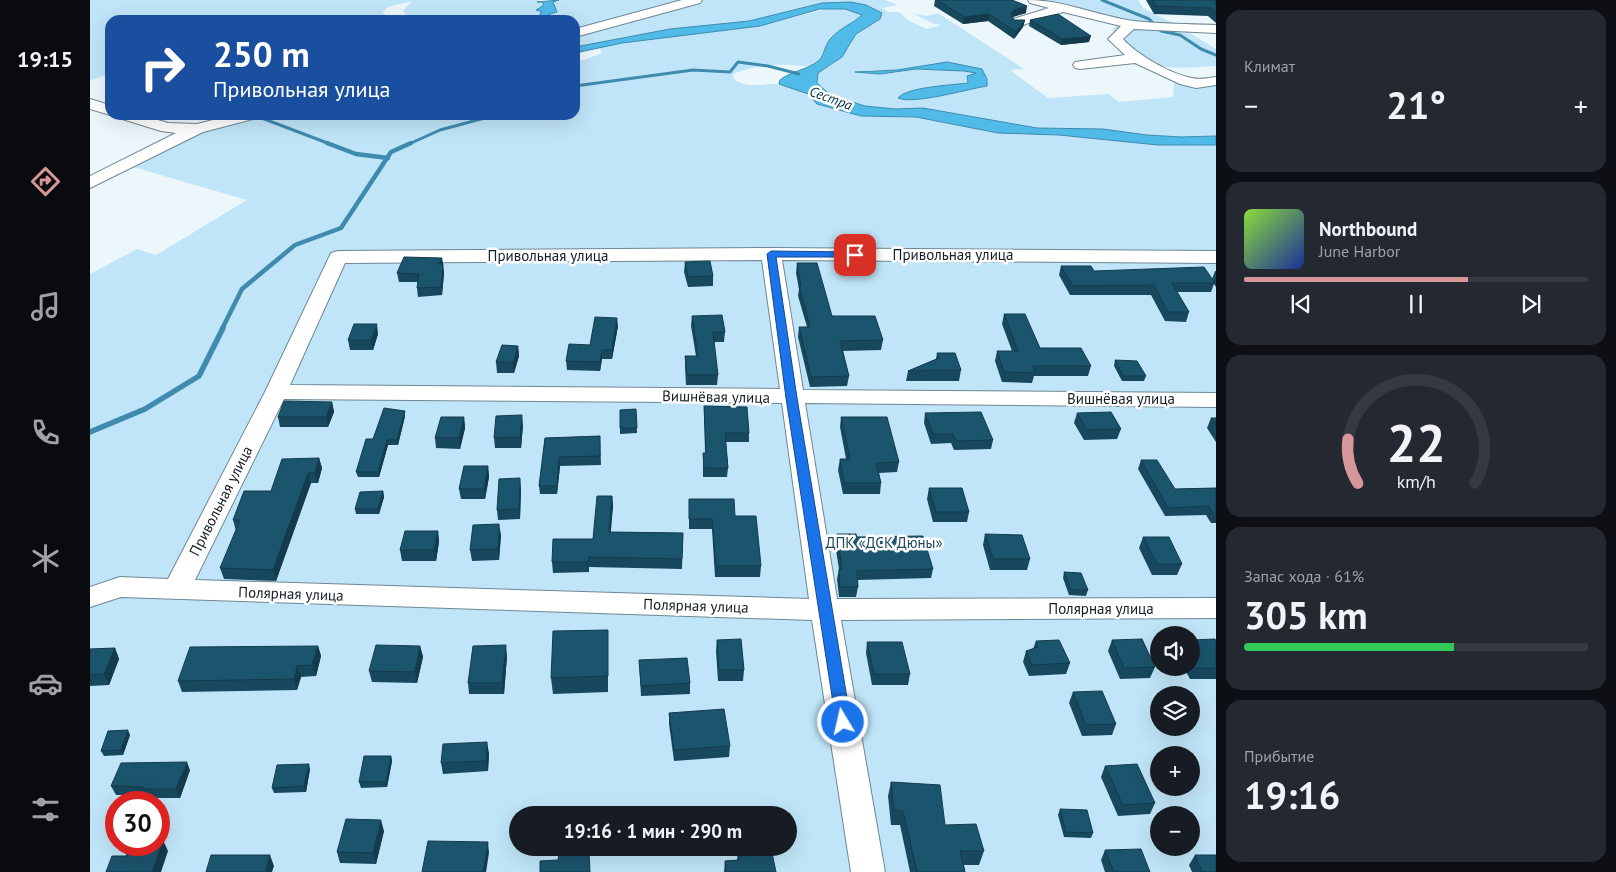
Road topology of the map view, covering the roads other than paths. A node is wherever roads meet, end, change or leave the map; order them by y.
1 (696, 0) edge
2 (1034, 0) edge
3 (1063, 8) junction
4 (1018, 22) edge
5 (1138, 24) junction
6 (1216, 29) edge
7 (580, 32) edge
8 (1139, 58) junction
9 (1080, 65) dead end
10 (1216, 81) edge
11 (90, 104) edge
12 (105, 108) edge
13 (141, 120) edge
14 (232, 120) edge
15 (160, 126) junction
16 (201, 128) junction
17 (168, 143) junction
18 (90, 183) edge
19 (771, 254) junction
20 (1216, 258) edge
21 (276, 392) junction
22 (792, 398) junction
23 (1216, 400) edge
24 (176, 590) junction
25 (90, 597) edge
26 (1216, 608) edge
27 (825, 610) junction
28 (868, 872) edge

1 - 7 street
2 - 3 street
3 - 4 street
3 - 5 street
5 - 6 street
5 - 8 street
8 - 9 street
8 - 10 street
11 - 12 street
13 - 15 street
14 - 16 street
15 - 16 street
15 - 17 street
16 - 17 street
17 - 18 street
19 - 20 street, Привольная улица
19 - 21 street, Привольная улица
19 - 22 street
21 - 22 street, Вишнёвая улица
21 - 24 street, Привольная улица
22 - 23 street, Вишнёвая улица
22 - 27 street
24 - 25 street
24 - 27 street, Полярная улица
26 - 27 street, Полярная улица
27 - 28 street

